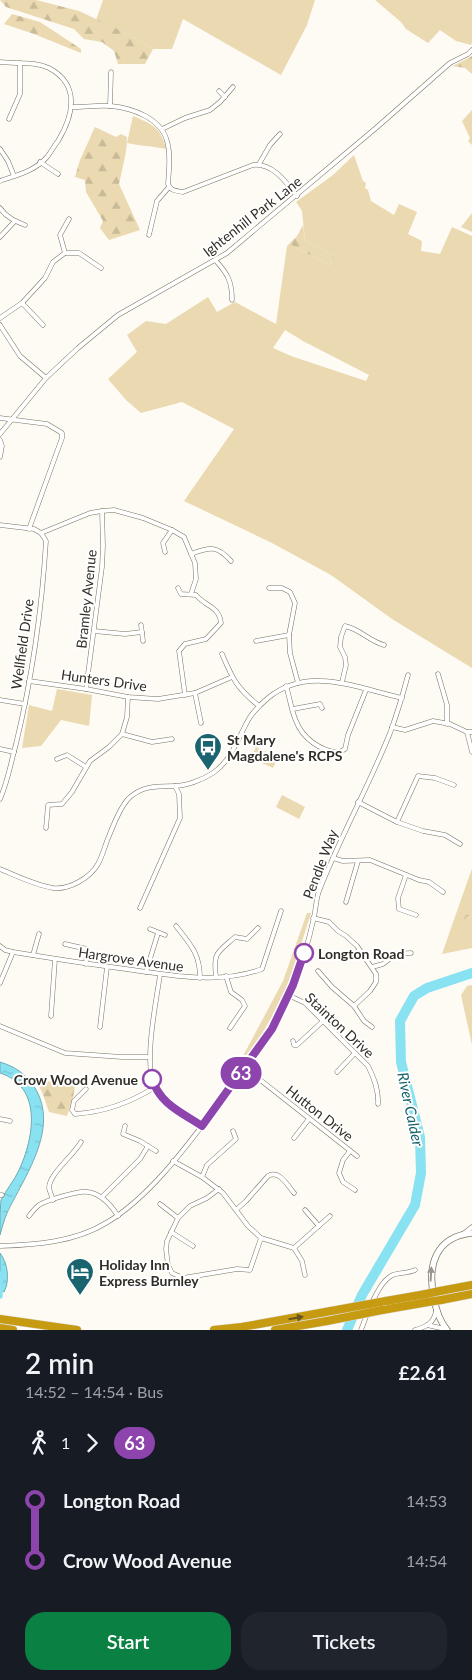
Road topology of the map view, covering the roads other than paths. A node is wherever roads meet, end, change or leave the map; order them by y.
1 (472, 50) edge
2 (0, 62) edge
3 (20, 64) junction
4 (109, 74) dead end
5 (232, 87) dead end
6 (219, 91) dead end
7 (225, 97) junction
8 (110, 106) junction
9 (72, 107) junction
10 (9, 119) dead end
11 (162, 129) junction
12 (280, 134) dead end
13 (0, 148) edge
14 (40, 162) junction
15 (260, 164) junction
16 (58, 174) dead end
17 (14, 176) junction
18 (0, 181) edge
19 (169, 187) junction
20 (297, 196) junction
21 (0, 208) edge
22 (69, 219) dead end
23 (15, 221) junction
24 (25, 226) dead end
25 (149, 235) dead end
26 (0, 237) edge
27 (64, 253) junction
28 (216, 261) junction
29 (101, 268) dead end
30 (232, 300) dead end
31 (22, 303) junction
32 (0, 318) edge
33 (0, 325) edge
34 (43, 325) dead end
35 (46, 378) junction
36 (0, 418) edge
37 (12, 420) junction
38 (0, 434) edge
39 (0, 440) edge
40 (0, 457) edge
41 (102, 511) junction
42 (0, 525) edge
43 (29, 528) junction
44 (172, 530) junction
45 (41, 533) junction
46 (165, 552) dead end
47 (191, 554) junction
48 (231, 561) dead end
49 (178, 588) dead end
50 (269, 588) dead end
51 (191, 594) junction
52 (141, 625) dead end
53 (94, 631) junction
54 (142, 632) junction
55 (289, 635) junction
56 (256, 641) dead end
57 (143, 642) dead end
58 (384, 645) dead end
59 (222, 654) dead end
60 (438, 674) dead end
61 (408, 675) dead end
62 (232, 677) junction
63 (29, 680) junction
64 (342, 682) junction
65 (298, 683) junction
66 (286, 686) junction
67 (86, 689) junction
68 (366, 690) junction
69 (195, 693) junction
70 (185, 695) junction
71 (128, 697) junction
72 (402, 698) junction
73 (0, 700) edge
74 (25, 704) junction
75 (259, 706) junction
76 (322, 708) dead end
77 (293, 709) junction
78 (201, 723) dead end
79 (447, 724) junction
80 (392, 728) junction
81 (470, 732) edge
82 (122, 734) junction
83 (172, 739) dead end
84 (0, 748) edge
85 (14, 752) junction
86 (472, 752) edge
87 (57, 759) dead end
88 (86, 767) junction
89 (454, 785) dead end
90 (175, 786) junction
91 (0, 798) edge
92 (358, 802) junction
93 (396, 821) junction
94 (46, 828) dead end
95 (460, 844) dead end
96 (334, 858) junction
97 (358, 860) junction
98 (0, 869) edge
99 (406, 875) junction
100 (443, 892) dead end
101 (346, 902) dead end
102 (140, 908) dead end
103 (281, 911) dead end
104 (416, 915) dead end
105 (314, 918) junction
106 (176, 926) dead end
107 (258, 928) dead end
108 (150, 929) dead end
109 (158, 932) junction
110 (39, 934) dead end
111 (165, 935) dead end
112 (65, 944) dead end
113 (0, 946) edge
114 (13, 952) junction
115 (411, 954) dead end
116 (33, 956) junction
117 (55, 960) junction
118 (86, 964) junction
119 (107, 967) junction
120 (372, 967) junction
121 (318, 971) dead end
122 (146, 972) junction
123 (160, 975) junction
124 (226, 976) junction
125 (216, 977) junction
126 (200, 978) junction
127 (0, 983) edge
128 (288, 995) junction
129 (354, 1006) junction
130 (52, 1016) dead end
131 (323, 1021) junction
132 (0, 1026) edge
133 (100, 1027) dead end
134 (372, 1027) dead end
135 (230, 1028) dead end
136 (293, 1041) dead end
137 (355, 1052) junction
138 (149, 1057) junction
139 (244, 1068) junction
140 (336, 1072) dead end
141 (155, 1087) junction
142 (86, 1089) dead end
143 (378, 1104) dead end
144 (0, 1119) edge
145 (309, 1119) junction
146 (10, 1121) dead end
147 (125, 1126) dead end
148 (202, 1126) junction
149 (233, 1131) dead end
150 (117, 1132) dead end
151 (123, 1134) junction
152 (294, 1138) dead end
153 (81, 1142) dead end
154 (148, 1146) junction
155 (156, 1151) dead end
156 (350, 1151) junction
157 (357, 1156) dead end
158 (173, 1161) junction
159 (202, 1177) junction
160 (219, 1189) junction
161 (354, 1190) dead end
162 (294, 1193) dead end
163 (102, 1197) junction
164 (53, 1200) junction
165 (160, 1204) dead end
166 (236, 1210) junction
167 (305, 1210) dead end
168 (29, 1216) dead end
169 (118, 1216) junction
170 (330, 1216) dead end
171 (178, 1218) junction
172 (319, 1226) junction
173 (472, 1227) edge
174 (171, 1232) junction
175 (472, 1233) edge
176 (462, 1235) junction
177 (261, 1238) junction
178 (0, 1246) edge
179 (192, 1246) dead end
180 (294, 1248) junction
181 (415, 1270) dead end
182 (305, 1275) dead end
183 (472, 1285) edge
184 (472, 1294) edge
185 (436, 1311) junction
186 (0, 1318) edge
187 (428, 1325) junction
188 (0, 1328) edge
189 (12, 1330) edge
190 (77, 1330) edge
191 (214, 1330) edge
192 (275, 1330) edge
193 (361, 1330) edge
194 (415, 1330) edge
195 (447, 1330) edge

1 - 20 street, Ightenhill Park Lane
2 - 3 street
3 - 9 street
3 - 10 street
4 - 8 street
5 - 7 street
6 - 7 street
7 - 11 street
8 - 9 street
8 - 11 street
9 - 14 street
11 - 19 street
12 - 15 street
13 - 17 street
14 - 16 street
14 - 17 street
15 - 19 street
15 - 20 street
17 - 18 street
19 - 25 street
20 - 28 street, Ightenhill Park Lane
21 - 23 street
22 - 27 street
23 - 24 street
23 - 26 street
27 - 29 street
27 - 31 street
28 - 30 street
28 - 35 street, Ightenhill Park Lane
31 - 32 street
31 - 34 street
33 - 35 street
35 - 37 street, Ightenhill Park Lane
36 - 37 street
37 - 38 street, Ightenhill Park Lane
37 - 43 street
39 - 40 street
41 - 44 street
41 - 45 street
41 - 53 street, Bramley Avenue
42 - 43 street
43 - 45 street
44 - 46 street
44 - 47 street
45 - 63 street, Wellfield Drive
47 - 48 street
47 - 51 street
49 - 51 street
50 - 55 street
51 - 70 street
52 - 54 street
53 - 54 street
53 - 67 street, Bramley Avenue
54 - 57 street
55 - 56 street
55 - 65 street
58 - 64 street
59 - 62 street
60 - 79 street
61 - 72 street, Pendle Way
62 - 69 street, Hunters Drive
62 - 75 street
63 - 67 street, Hunters Drive
63 - 74 street, Wellfield Drive
64 - 65 street
64 - 68 street
65 - 66 street
66 - 75 street
66 - 77 street
67 - 71 street, Hunters Drive
68 - 72 street
68 - 77 street
69 - 70 street, Hunters Drive
69 - 78 street
70 - 71 street, Hunters Drive
71 - 82 street
72 - 80 street, Pendle Way
73 - 74 street
74 - 85 street, Wellfield Drive
75 - 90 street
76 - 77 street
79 - 80 street
79 - 81 street
80 - 92 street, Pendle Way
81 - 86 street
82 - 83 street
82 - 88 street
84 - 85 street
85 - 91 street, Wellfield Drive
87 - 88 street
88 - 94 street
89 - 93 street
90 - 98 street
90 - 102 street
92 - 93 street
92 - 96 street, Pendle Way
93 - 95 street
96 - 97 street
96 - 105 street, Pendle Way
97 - 99 street
97 - 101 street
99 - 100 street
99 - 104 street
103 - 124 street, Hargrove Avenue
105 - 120 street
105 - 128 street, Pendle Way
106 - 126 street
107 - 125 street
108 - 109 street
109 - 111 street
109 - 122 street
110 - 116 street
112 - 118 street
113 - 114 street, Hargrove Avenue
114 - 116 street, Hargrove Avenue
114 - 127 street
115 - 120 street
116 - 117 street, Hargrove Avenue
117 - 118 street, Hargrove Avenue
117 - 130 street
118 - 119 street, Hargrove Avenue
119 - 122 street, Hargrove Avenue
119 - 133 street
120 - 129 street
121 - 129 street
122 - 123 street, Hargrove Avenue
123 - 126 street, Hargrove Avenue
123 - 138 street
124 - 125 street, Hargrove Avenue
124 - 135 street
125 - 126 street, Hargrove Avenue
128 - 131 street, Stainton Drive
128 - 139 street, Pendle Way
129 - 134 street
131 - 136 street
131 - 137 street, Stainton Drive
132 - 138 street
137 - 140 street
137 - 143 street, Stainton Drive
138 - 141 street
139 - 145 street, Hutton Drive
139 - 148 street, Pendle Way
141 - 142 street
141 - 148 street
144 - 146 street
145 - 152 street
145 - 156 street, Hutton Drive
147 - 151 street
148 - 158 street, Pendle Way
149 - 159 street
150 - 151 street
151 - 154 street
153 - 164 street
154 - 155 street
154 - 163 street
156 - 157 street, Hutton Drive
156 - 161 street
158 - 159 street
158 - 169 street, Pendle Way
159 - 160 street
160 - 166 street
160 - 171 street
162 - 166 street
163 - 164 street
163 - 169 street
164 - 168 street
165 - 171 street
166 - 177 street
167 - 172 street
169 - 178 street, Pendle Way
170 - 172 street
171 - 174 street
172 - 180 street
173 - 176 street
174 - 177 street
174 - 179 street
175 - 176 main road
185 -> 176 main road
177 - 180 street
180 - 182 street
181 - 193 street
191 -> 183 highway, bridge
184 - 192 highway, bridge
185 - 187 street
185 - 195 main road
186 - 190 highway
187 - 194 street
187 - 195 street
188 - 189 highway

